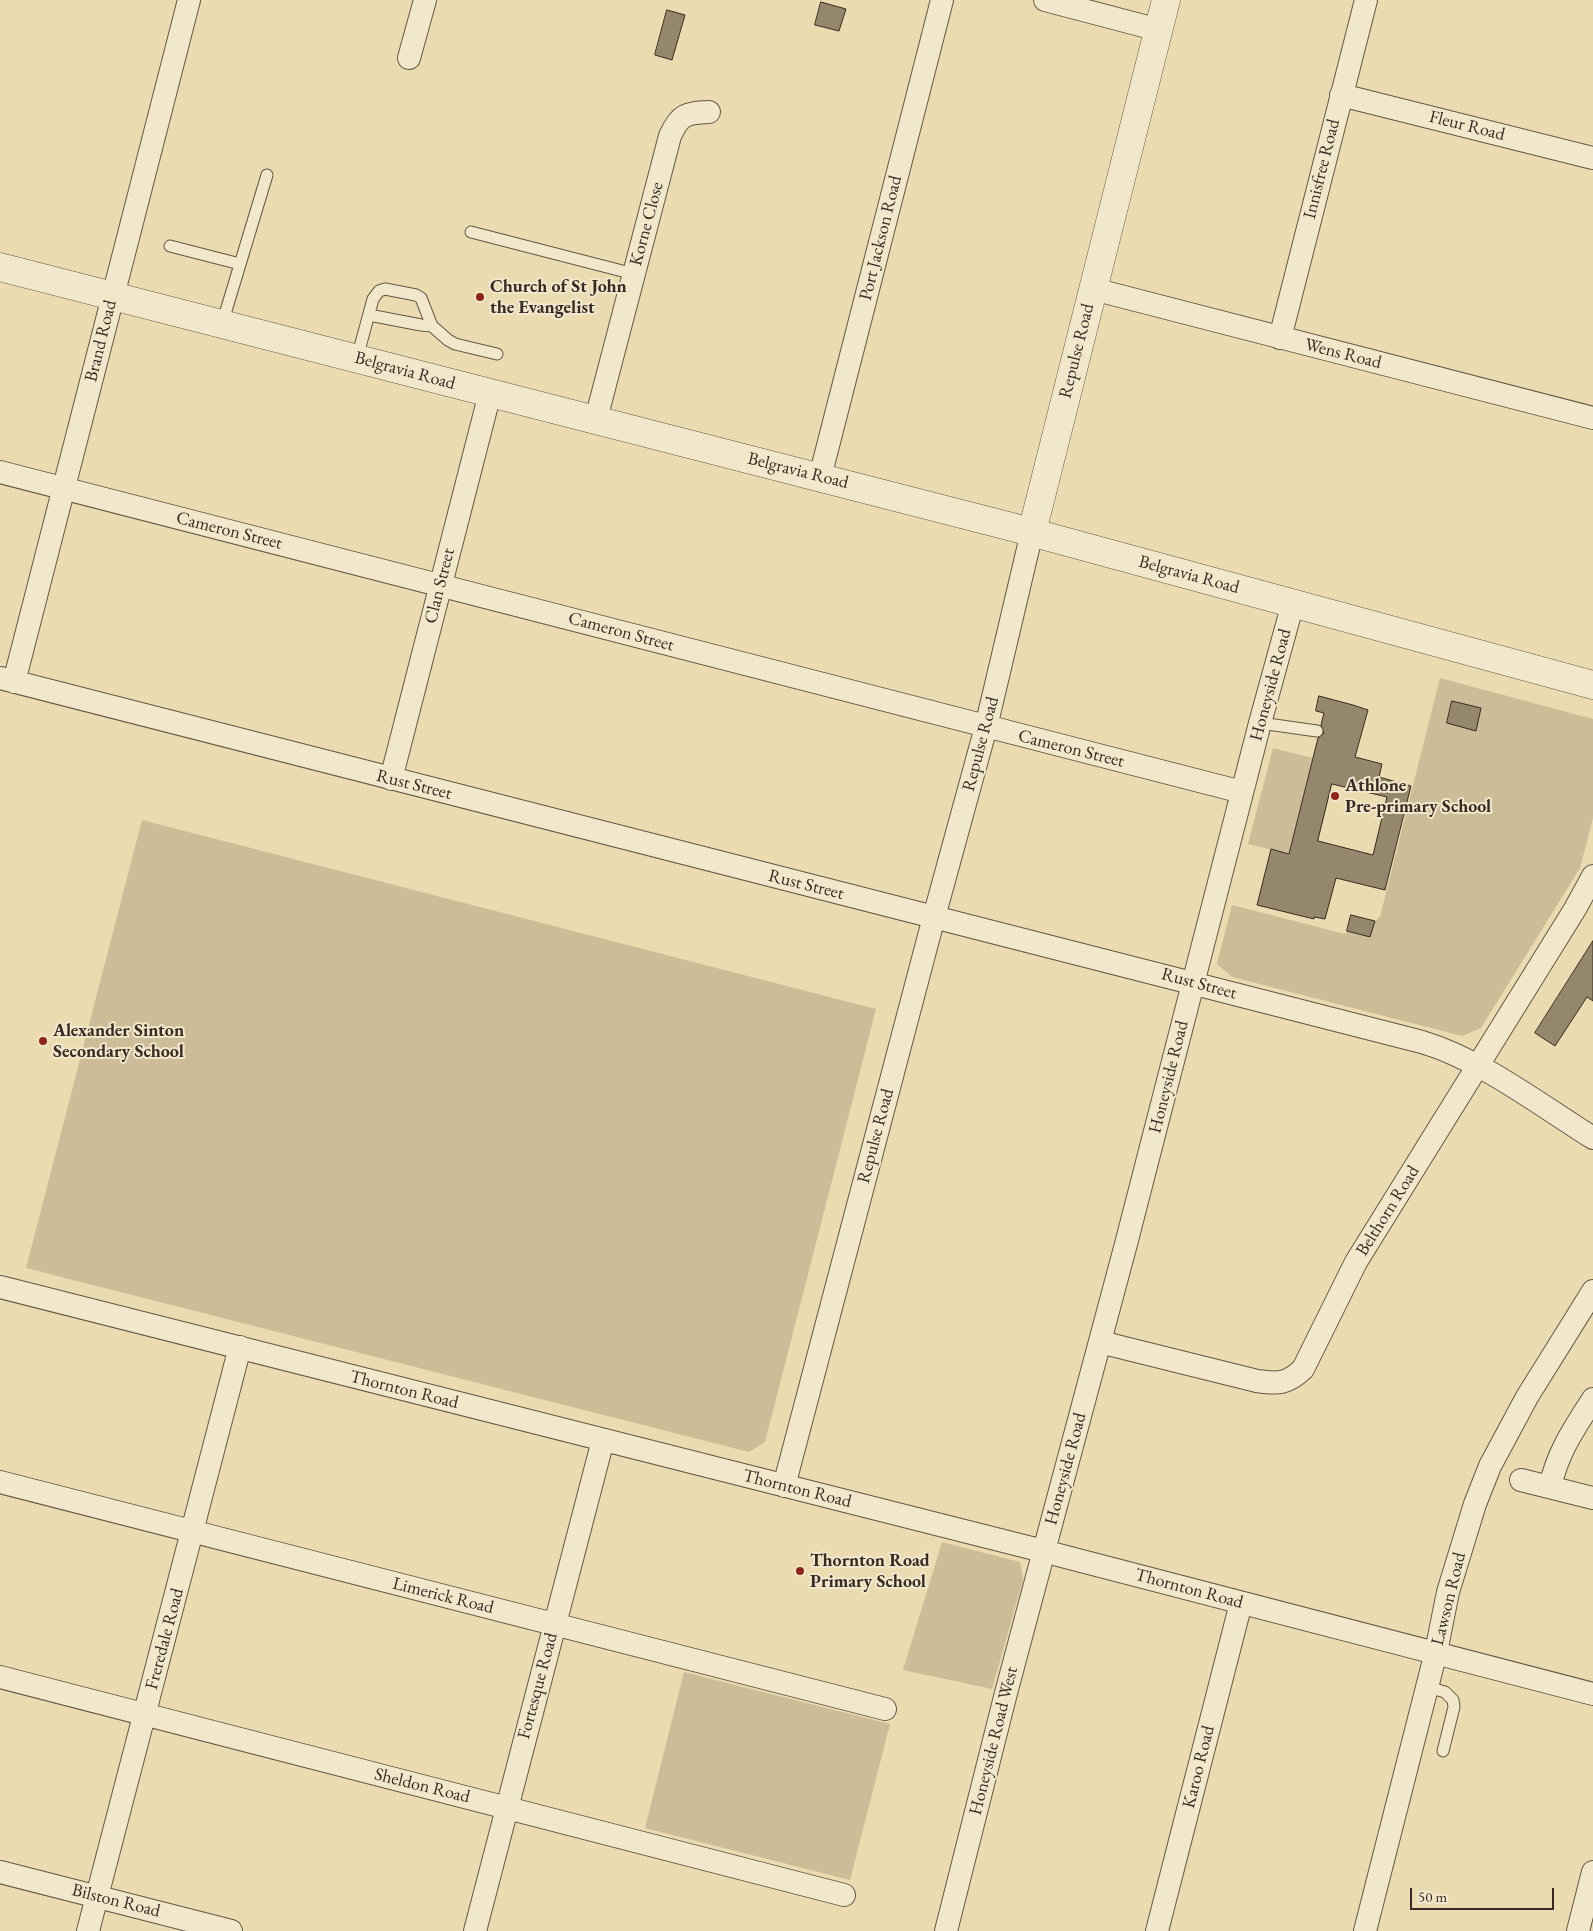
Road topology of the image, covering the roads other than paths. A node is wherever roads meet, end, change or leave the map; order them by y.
1 (189, 0) edge
2 (425, 0) edge
3 (942, 0) edge
4 (1046, 0) edge
5 (1166, 0) edge
6 (1366, 0) edge
7 (1159, 30) junction
8 (409, 58) dead end
9 (1340, 95) junction
10 (709, 112) dead end
11 (1593, 158) edge
12 (267, 175) dead end
13 (471, 232) dead end
14 (170, 246) dead end
15 (240, 264) junction
16 (0, 266) edge
17 (634, 274) junction
18 (1092, 290) junction
19 (112, 295) junction
20 (369, 316) junction
21 (222, 324) junction
22 (432, 326) junction
23 (1280, 338) junction
24 (497, 354) dead end
25 (356, 358) junction
26 (490, 393) junction
27 (1593, 418) edge
28 (596, 419) junction
29 (0, 472) edge
30 (820, 477) junction
31 (64, 488) junction
32 (1032, 532) junction
33 (441, 586) junction
34 (1292, 603) junction
35 (7, 680) edge
36 (1593, 685) edge
37 (1260, 723) junction
38 (986, 727) junction
39 (1317, 731) dead end
40 (391, 779) junction
41 (1242, 792) junction
42 (1593, 876) edge
43 (934, 917) junction
44 (1193, 983) junction
45 (1478, 1065) junction
46 (1593, 1138) edge
47 (0, 1287) edge
48 (1593, 1291) edge
49 (1100, 1342) junction
50 (240, 1347) junction
51 (1593, 1399) edge
52 (603, 1440) junction
53 (1521, 1480) dead end
54 (0, 1482) edge
55 (784, 1486) junction
56 (1550, 1487) junction
57 (1593, 1498) edge
58 (193, 1532) junction
59 (1044, 1551) junction
60 (1241, 1603) junction
61 (554, 1624) junction
62 (1436, 1652) junction
63 (0, 1677) edge
64 (1427, 1687) junction
65 (1593, 1694) edge
66 (885, 1709) dead end
67 (145, 1715) junction
68 (1443, 1751) dead end
69 (506, 1807) junction
70 (0, 1872) edge
71 (1593, 1872) edge
72 (844, 1895) dead end
73 (97, 1896) junction
74 (88, 1931) edge
75 (232, 1931) edge
76 (475, 1931) edge
77 (946, 1931) edge
78 (1156, 1931) edge
79 (1365, 1931) edge
80 (1578, 1931) edge

1 - 19 street, Brand Road
2 - 8 street
3 - 30 street, Port Jackson Road
4 - 7 street
5 - 7 street, Repulse Road
6 - 9 street, Innisfree Road
7 - 18 street, Repulse Road
9 - 11 street, Fleur Road
9 - 23 street, Innisfree Road
10 - 17 street, Korne Close
12 - 15 lane
13 - 17 lane
14 - 15 lane
15 - 21 lane
16 - 19 street, Belgravia Road
17 - 28 street, Korne Close
18 - 23 street, Wens Road
18 - 32 street, Repulse Road
19 - 21 street, Belgravia Road
19 - 31 street, Brand Road
20 - 22 lane
20 - 22 lane
20 - 25 lane
21 - 25 street, Belgravia Road
22 - 24 lane
23 - 27 street, Wens Road
25 - 26 street, Belgravia Road
26 - 28 street, Belgravia Road
26 - 33 street, Clan Street
28 - 30 street, Belgravia Road
29 - 31 street, Cameron Street
30 - 32 street, Belgravia Road
31 - 33 street, Cameron Street
31 - 35 street, Brand Road
32 - 34 street, Belgravia Road
32 - 38 street, Repulse Road
33 - 38 street, Cameron Street
33 - 40 street, Clan Street
34 - 36 street, Belgravia Road
34 - 37 street, Honeyside Road
35 - 40 street, Rust Street
37 - 39 lane
37 - 41 street, Honeyside Road
38 - 41 street, Cameron Street
38 - 43 street, Repulse Road
40 - 43 street, Rust Street
41 - 44 street, Honeyside Road
42 - 45 street, Belthorn Road
43 - 44 street, Rust Street
43 - 55 street, Repulse Road
44 - 45 street, Rust Street
44 - 49 street, Honeyside Road
45 - 46 street, Rust Street
45 - 49 street, Belthorn Road
47 - 50 street, Thornton Road
48 - 62 street, Lawson Road
49 - 59 street, Honeyside Road
50 - 52 street, Thornton Road
50 - 58 street, Freredale Road
51 - 56 street
52 - 55 street, Thornton Road
52 - 61 street, Fortesque Road
53 - 56 street
54 - 58 street, Limerick Road
55 - 59 street, Thornton Road
56 - 57 street
58 - 61 street, Limerick Road
58 - 67 street, Freredale Road
59 - 60 street, Thornton Road
59 - 77 street, Honeyside Road West
60 - 62 street, Thornton Road
60 - 78 street, Karoo Road
61 - 66 street, Limerick Road
61 - 69 street, Fortesque Road
62 - 64 street, Lawson Road
62 - 65 street, Thornton Road
63 - 67 street, Sheldon Road
64 - 68 lane
64 - 79 street, Lawson Road
67 - 69 street, Sheldon Road
67 - 73 street, Freredale Road
69 - 72 street, Sheldon Road
69 - 76 street, Fortesque Road
70 - 73 street, Bilston Road
71 - 80 street
73 - 74 street, Freredale Road
73 - 75 street, Bilston Road

